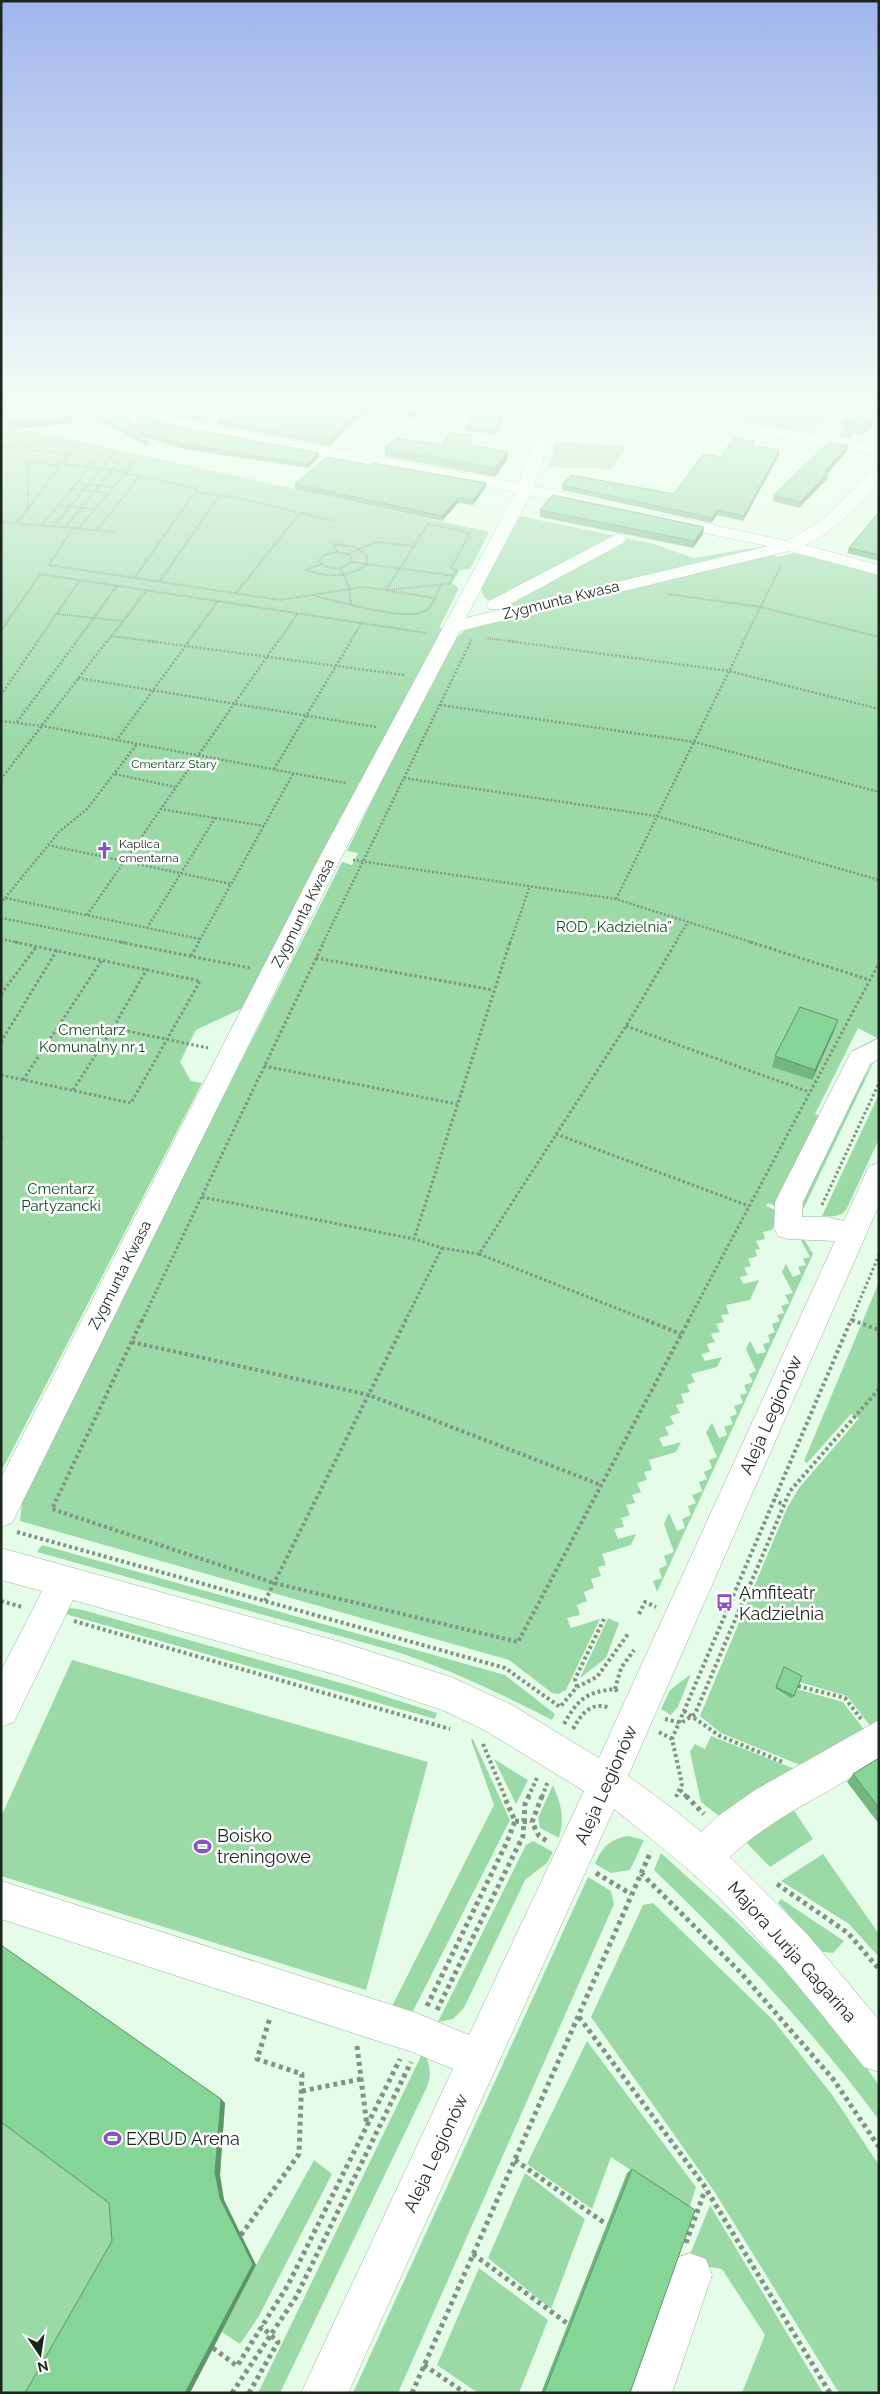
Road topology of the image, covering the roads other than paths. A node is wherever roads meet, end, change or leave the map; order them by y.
1 (512, 514) edge
2 (841, 514) edge
3 (650, 516) edge
4 (617, 539) edge
5 (787, 553) junction
6 (879, 570) edge
7 (473, 586) junction
8 (493, 605) junction
9 (511, 613) junction
10 (463, 631) junction
11 (879, 1047) edge
12 (879, 1173) edge
13 (852, 1234) junction
14 (5, 1521) edge
15 (1, 1564) edge
16 (64, 1581) junction
17 (1, 1709) edge
18 (877, 1739) edge
19 (606, 1782) junction
20 (714, 1847) junction
21 (1, 1900) edge
22 (879, 2052) edge
23 (480, 2060) junction
24 (690, 2275) dead end
25 (324, 2393) edge
26 (649, 2393) edge

1 - 7 street
2 - 5 street, Zygmunta Kwasa
3 - 5 street
4 - 8 street
5 - 6 street
5 - 9 street, Zygmunta Kwasa
7 - 8 street
7 - 10 street
8 - 9 street
9 - 10 street, Zygmunta Kwasa
10 - 14 street, Zygmunta Kwasa
11 - 13 street
12 - 13 street, Aleja Legionów
13 - 19 street, Aleja Legionów
15 - 16 street, Majora Jurija Gagarina
16 - 17 street
16 - 19 street, Majora Jurija Gagarina
18 - 20 street
19 - 20 street, Majora Jurija Gagarina
19 - 23 street, Aleja Legionów
20 - 22 street, Majora Jurija Gagarina
21 - 23 street
23 - 25 street, Aleja Legionów
24 - 26 street

